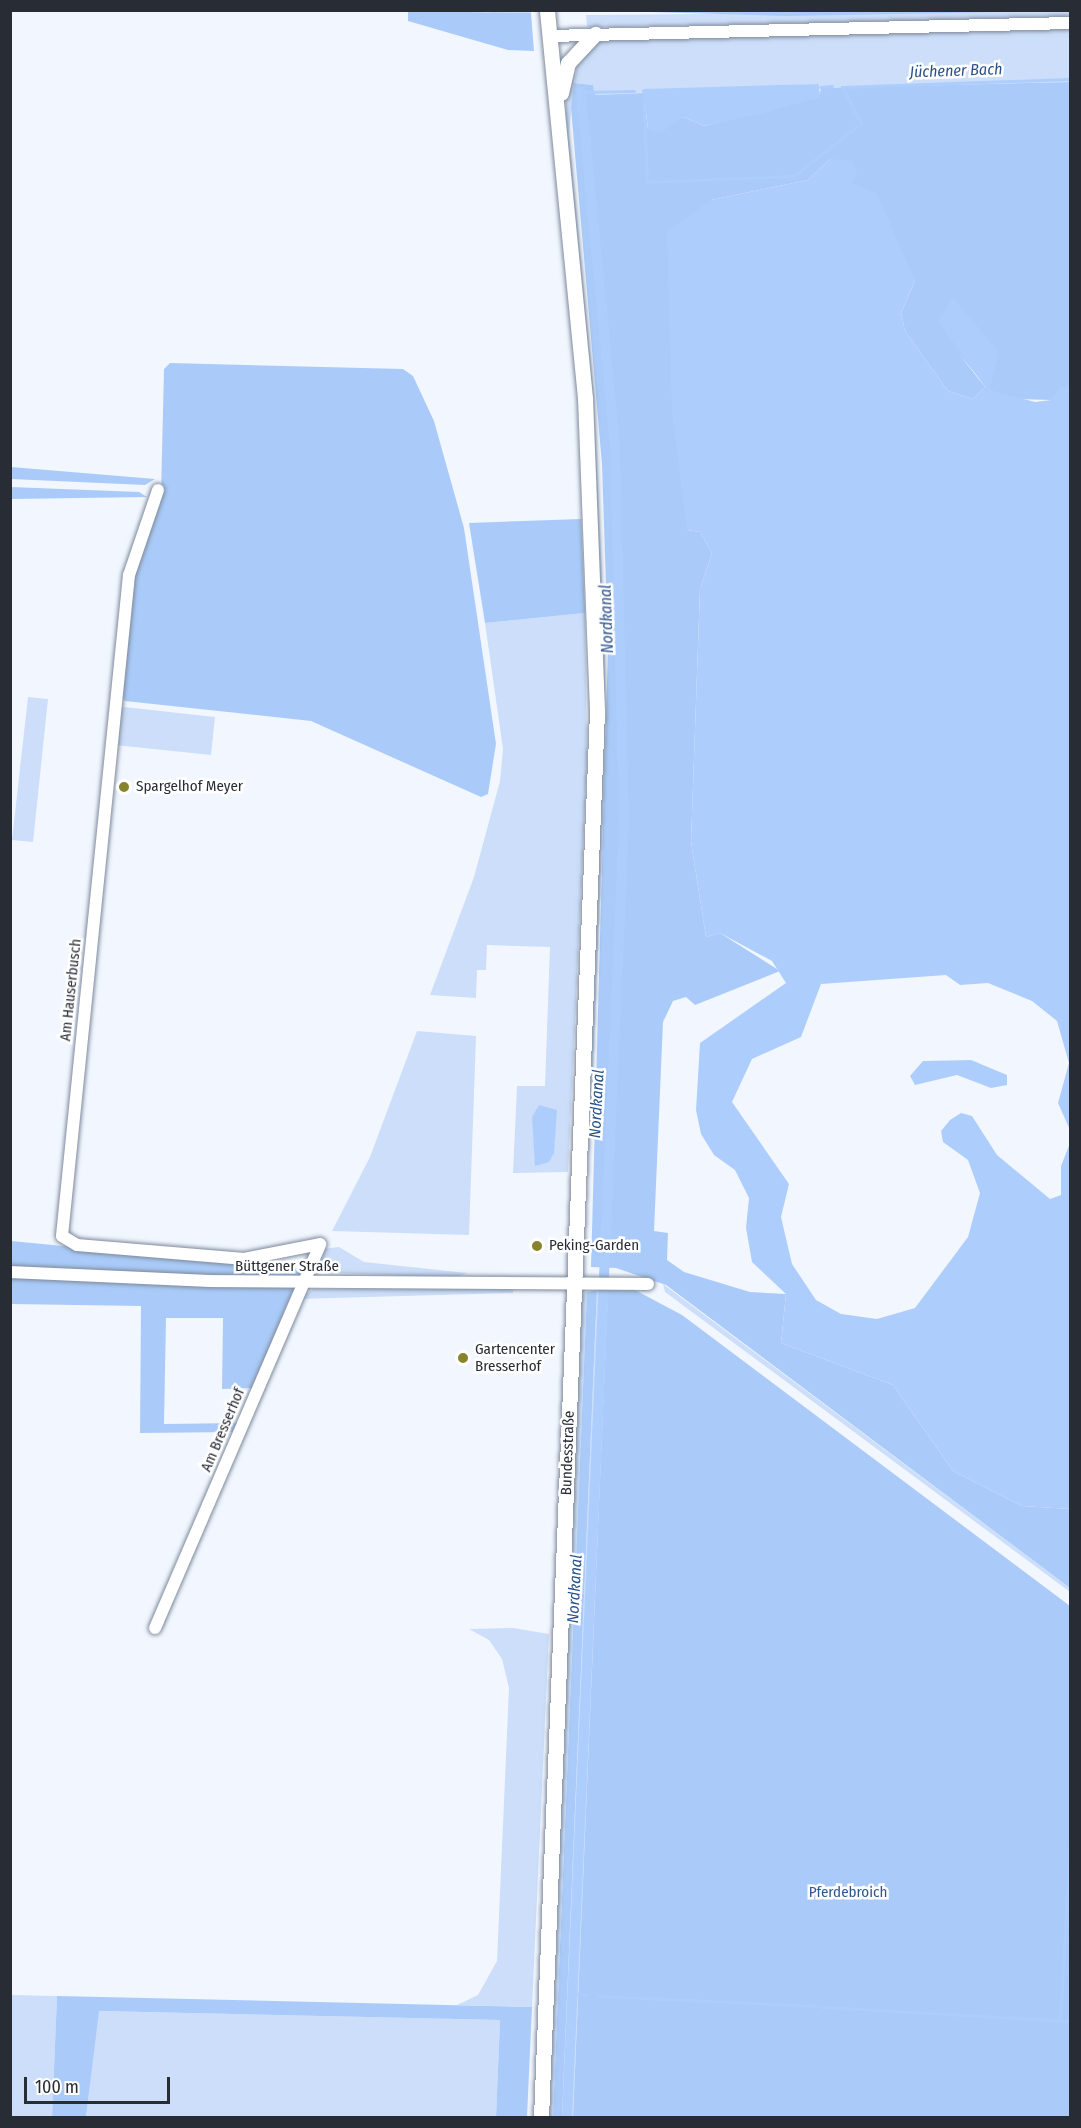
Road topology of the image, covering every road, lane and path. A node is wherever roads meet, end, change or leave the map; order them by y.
1 (547, 12) edge
2 (1071, 23) edge
3 (595, 34) junction
4 (549, 36) junction
5 (558, 114) junction
6 (159, 490) dead end
7 (320, 1244) joint
8 (10, 1272) edge
9 (577, 1280) junction
10 (302, 1283) junction
11 (648, 1284) dead end
12 (155, 1628) dead end
13 (541, 2118) edge

1 - 4 main road
2 - 3 street
3 - 4 street
3 - 5 main road
4 - 5 main road
5 - 9 main road, Bundesstraße
6 - 7 street, Am Hauserbusch
7 - 10 street, Am Bresserhof
8 - 10 street, Büttgener Straße
9 - 10 street, Büttgener Straße
9 - 11 street, Büttgener Straße
9 - 13 main road, Bundesstraße
10 - 12 street, Am Bresserhof

